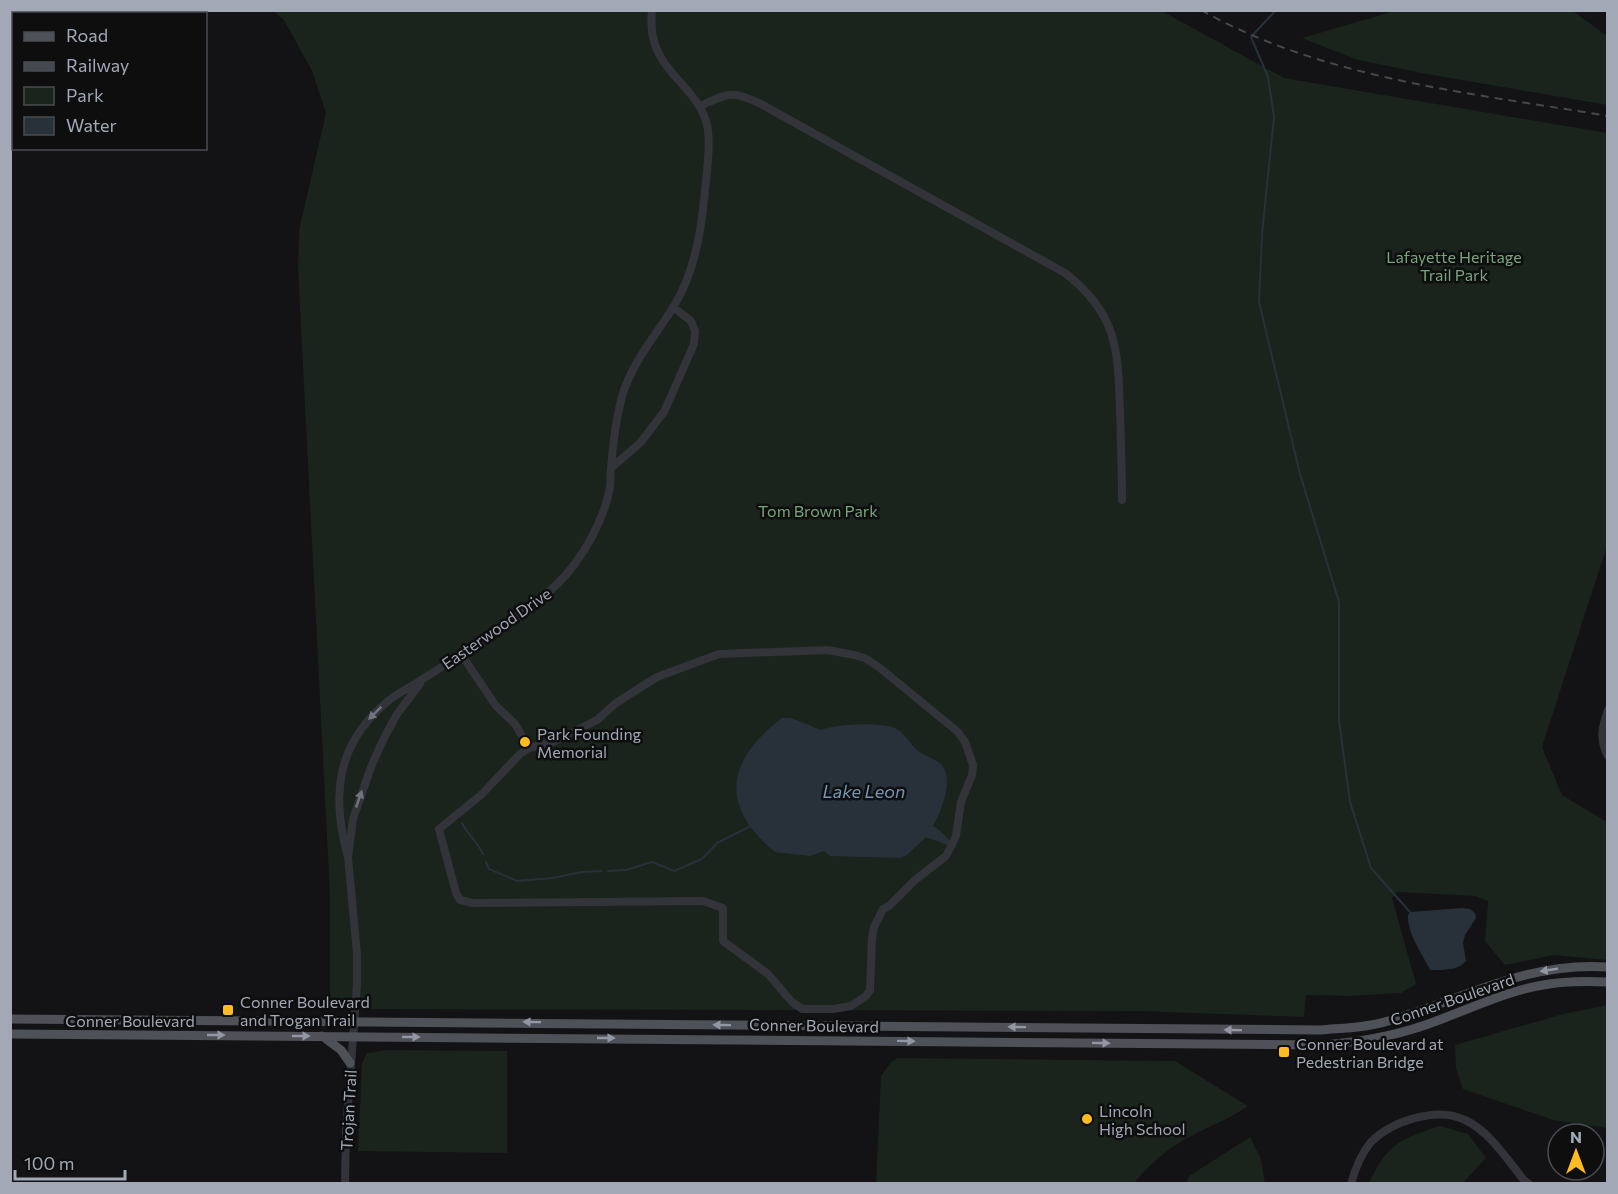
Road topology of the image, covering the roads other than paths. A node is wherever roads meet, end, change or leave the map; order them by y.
1 (652, 10) edge
2 (700, 106) junction
3 (673, 307) junction
4 (611, 468) junction
5 (1122, 500) dead end
6 (461, 654) junction
7 (422, 680) junction
8 (1608, 710) edge
9 (529, 748) junction
10 (1608, 756) edge
11 (348, 857) junction
12 (1608, 967) edge
13 (1608, 981) edge
14 (10, 1019) edge
15 (354, 1020) junction
16 (696, 1024) junction
17 (1292, 1030) junction
18 (10, 1034) edge
19 (322, 1036) junction
20 (352, 1036) junction
21 (696, 1039) junction
22 (1292, 1045) junction
23 (350, 1063) junction
24 (345, 1184) edge
25 (1351, 1184) edge
26 (1529, 1184) edge

1 - 2 street, Easterwood Drive
2 - 3 street, Easterwood Drive
2 - 5 street
3 - 4 street, Easterwood Drive
3 - 4 street
4 - 6 street, Easterwood Drive
6 - 7 street, Easterwood Drive
6 - 9 street
11 -> 7 street, Easterwood Drive
7 -> 11 street, Easterwood Drive
8 - 10 street
9 - 9 street
11 - 15 street, Easterwood Drive
12 -> 17 main road, Conner Boulevard
13 - 22 main road, Conner Boulevard
14 - 15 main road, Conner Boulevard
16 -> 15 main road, Conner Boulevard
15 - 20 street, Easterwood Drive
17 -> 16 main road, Conner Boulevard
16 - 21 main road
17 - 22 main road
18 -> 19 main road, Conner Boulevard
19 - 20 main road, Conner Boulevard
19 - 23 main road
20 -> 21 main road, Conner Boulevard
20 - 23 street, Trojan Trail
21 -> 22 main road, Conner Boulevard
23 - 24 street, Trojan Trail
25 - 26 street

